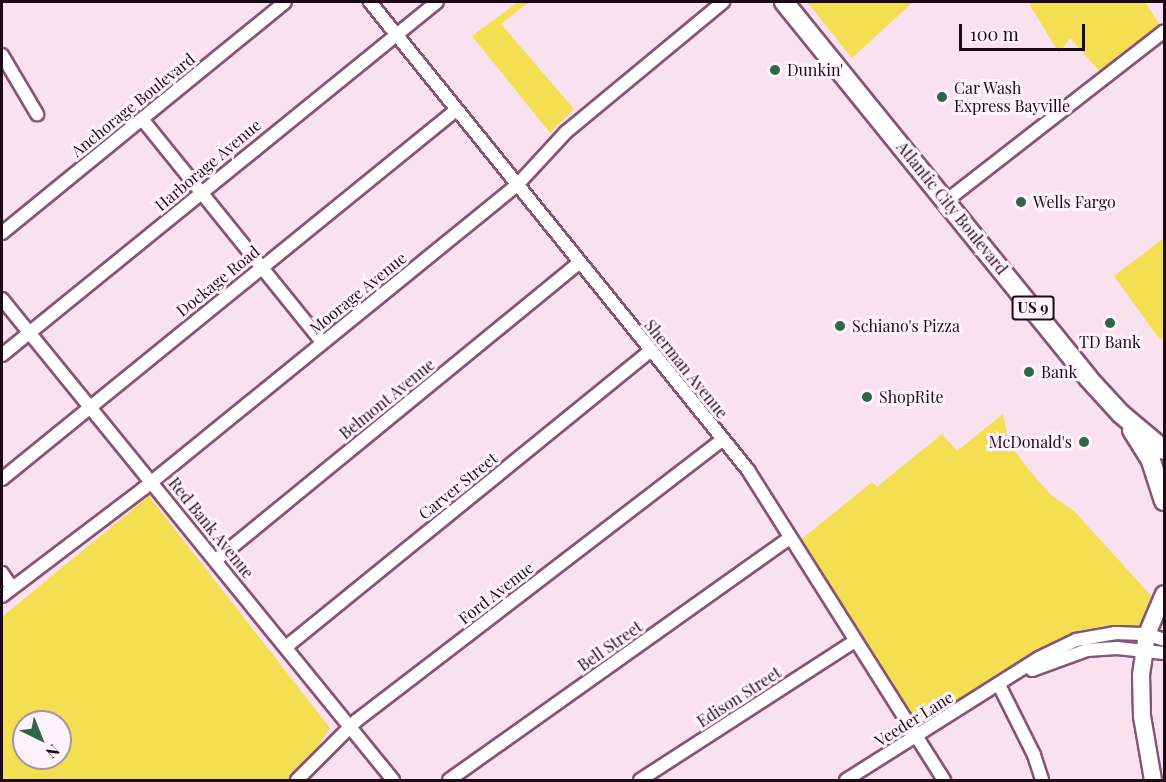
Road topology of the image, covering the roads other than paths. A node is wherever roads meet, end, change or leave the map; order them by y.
1 (285, 2) edge
2 (370, 2) edge
3 (436, 2) edge
4 (723, 2) edge
5 (784, 2) edge
6 (1164, 32) edge
7 (396, 35) junction
8 (2, 56) edge
9 (456, 110) junction
10 (37, 114) dead end
11 (142, 119) junction
12 (518, 184) junction
13 (200, 192) junction
14 (946, 201) junction
15 (2, 233) edge
16 (579, 263) junction
17 (262, 268) junction
18 (2, 299) edge
19 (29, 333) junction
20 (322, 342) junction
21 (650, 351) junction
22 (2, 355) edge
23 (89, 406) junction
24 (1121, 414) junction
25 (722, 440) junction
26 (1164, 450) edge
27 (2, 479) edge
28 (152, 482) junction
29 (1164, 501) edge
30 (790, 538) junction
31 (216, 560) junction
32 (2, 573) edge
33 (12, 588) junction
34 (1164, 594) edge
35 (2, 596) edge
36 (1164, 640) edge
37 (855, 641) junction
38 (1146, 642) junction
39 (286, 647) junction
40 (1164, 653) edge
41 (999, 685) junction
42 (349, 727) junction
43 (917, 736) junction
44 (297, 780) edge
45 (393, 780) edge
46 (449, 780) edge
47 (640, 780) edge
48 (846, 780) edge
49 (944, 780) edge
50 (1042, 780) edge
51 (1152, 780) edge

1 - 11 street, Anchorage Boulevard
2 - 7 street, Sherman Avenue
3 - 7 street, Harborage Avenue
4 - 12 street, Moorage Avenue
5 - 14 highway, Atlantic City Boulevard / US 9
6 - 14 street
7 - 9 street, Sherman Avenue
7 - 13 street, Harborage Avenue
8 - 10 street
9 - 12 street, Sherman Avenue
9 - 17 street, Dockage Road
11 - 13 street
11 - 15 street, Anchorage Boulevard
12 - 16 street, Sherman Avenue
12 - 20 street, Moorage Avenue
13 - 17 street
13 - 19 street, Harborage Avenue
14 - 24 highway, Atlantic City Boulevard / US 9
16 - 21 street, Sherman Avenue
16 - 31 street, Belmont Avenue
17 - 20 street
17 - 23 street, Dockage Road
18 - 19 street, Red Bank Avenue
19 - 22 street, Harborage Avenue
19 - 23 street, Red Bank Avenue
20 - 28 street, Moorage Avenue
21 - 25 street, Sherman Avenue
21 - 39 street, Carver Street
23 - 27 street, Dockage Road
23 - 28 street, Red Bank Avenue
24 - 26 highway, US 9
24 - 29 highway
25 - 30 street, Sherman Avenue
25 - 42 street, Ford Avenue
28 - 31 street, Red Bank Avenue
28 - 33 street, Moorage Avenue
30 - 37 street, Sherman Avenue
30 - 46 street, Bell Street
31 - 39 street, Red Bank Avenue
32 - 33 street
33 - 35 street, Moorage Avenue
34 - 38 main road
36 - 38 street
37 - 43 street, Sherman Avenue
37 - 47 street, Edison Street
38 - 40 street
38 - 41 street, Veeder Lane
38 - 51 main road
39 - 42 street, Red Bank Avenue
41 - 43 street, Veeder Lane
41 - 50 street
42 - 44 street, Ford Avenue
42 - 45 street, Red Bank Avenue
43 - 48 street, Veeder Lane
43 - 49 street, Sherman Avenue

